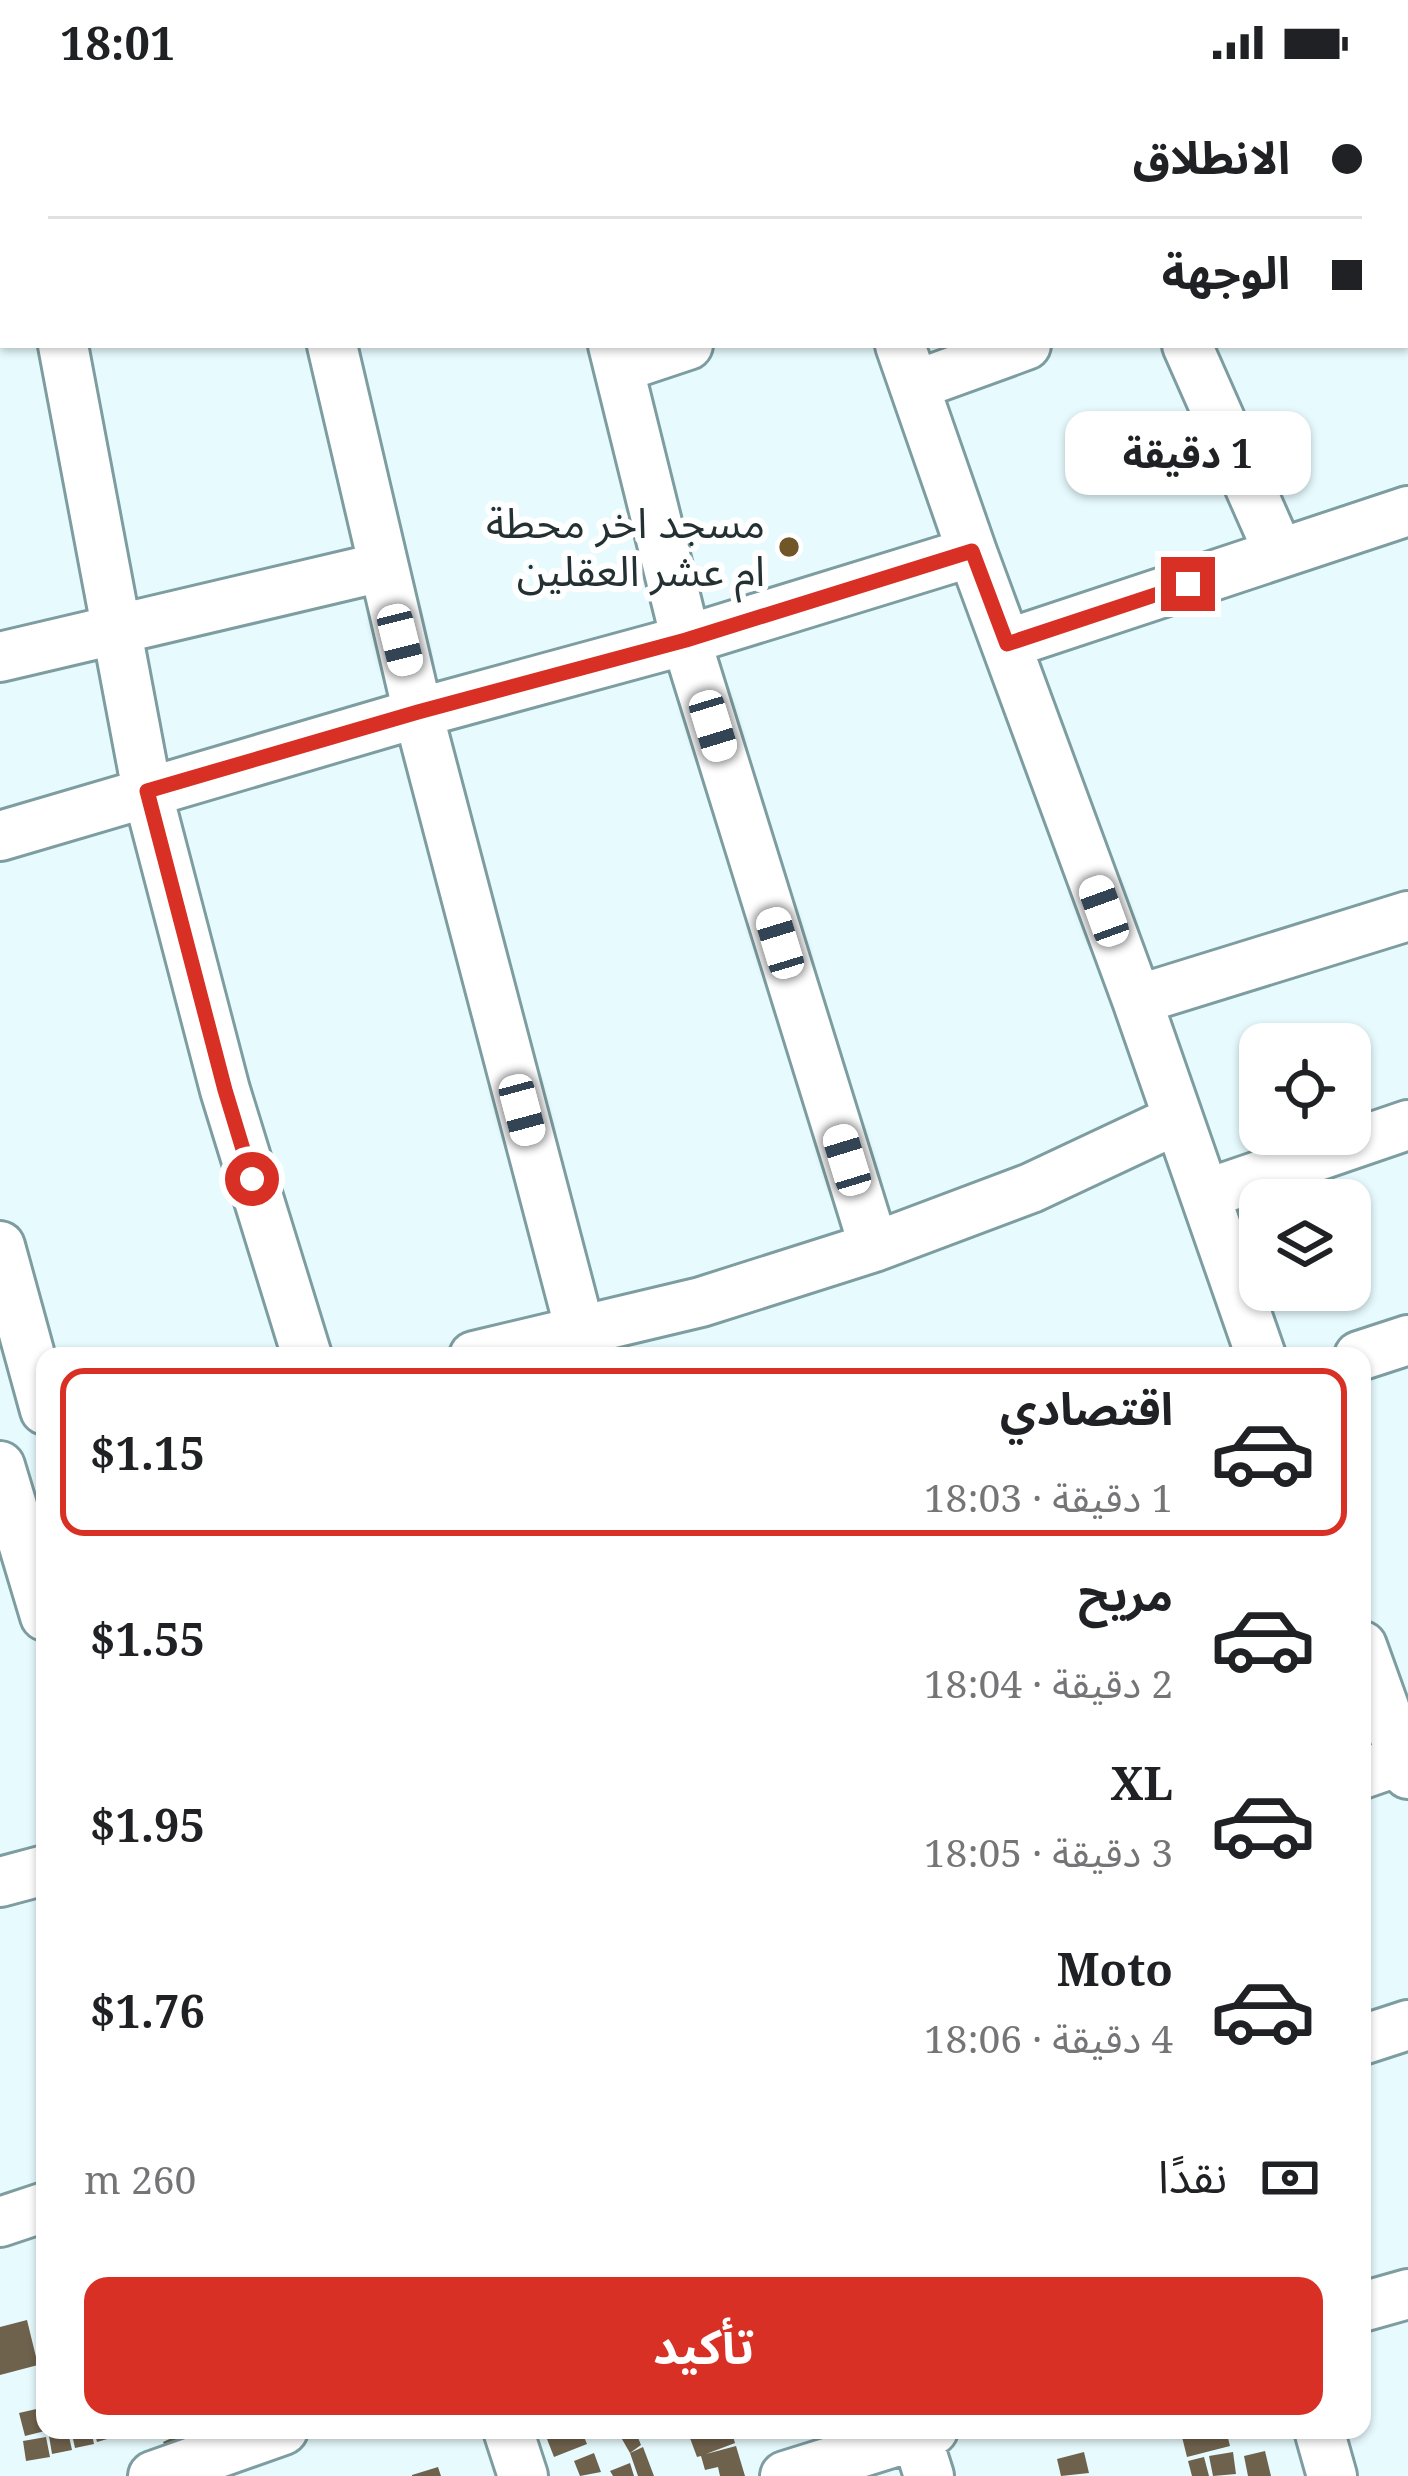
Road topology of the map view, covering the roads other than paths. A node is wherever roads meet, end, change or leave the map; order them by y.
1 (64, 348) edge
2 (333, 348) edge
3 (670, 348) edge
4 (1008, 348) edge
5 (1188, 348) edge
6 (616, 357) edge
7 (908, 365) edge
8 (1408, 511) edge
9 (972, 551) junction
10 (1279, 554) junction
11 (382, 567) junction
12 (115, 628) junction
13 (686, 640) junction
14 (1007, 644) junction
15 (0, 657) edge
16 (418, 712) junction
17 (147, 791) junction
18 (0, 836) edge
19 (1408, 916) edge
20 (1137, 1000) junction
21 (1178, 1119) junction
22 (1408, 1125) edge
23 (1206, 1194) junction
24 (0, 1246) edge
25 (874, 1246) junction
26 (580, 1330) junction
27 (1408, 1340) edge
28 (304, 1347) edge
29 (518, 1347) edge
30 (1258, 1347) edge
31 (1371, 1352) edge
32 (36, 1378) edge
33 (36, 1443) edge
34 (0, 1455) edge
35 (0, 1466) edge
36 (36, 1586) edge
37 (1371, 1679) edge
38 (1395, 1767) edge
39 (36, 1872) edge
40 (0, 1882) edge
41 (1408, 2025) edge
42 (1371, 2037) edge
43 (36, 2210) edge
44 (0, 2222) edge
45 (1408, 2294) edge
46 (1371, 2304) edge
47 (258, 2439) edge
48 (511, 2439) edge
49 (1322, 2439) edge
50 (926, 2447) edge
51 (153, 2476) edge
52 (523, 2476) edge
53 (785, 2476) edge
54 (1332, 2476) edge

1 - 12 street
2 - 11 street
3 - 6 street
4 - 7 street
5 - 10 street
6 - 13 street
7 - 9 street
8 - 10 street
9 - 13 street
9 - 14 street
10 - 14 street
11 - 12 street
11 - 16 street
12 - 15 street
12 - 17 street
13 - 16 street
13 - 25 street
14 - 20 street
16 - 17 street
16 - 26 street
17 - 18 street
17 - 28 street
19 - 20 street
20 - 21 street
21 - 23 street
21 - 25 street
22 - 23 street
23 - 30 street
24 - 32 street
25 - 26 street
26 - 29 street
27 - 31 street
33 - 34 street
35 - 36 street
37 - 38 street
39 - 40 street
41 - 42 street
43 - 44 street
45 - 46 street
47 - 51 street
48 - 52 street
49 - 54 street
50 - 53 street

